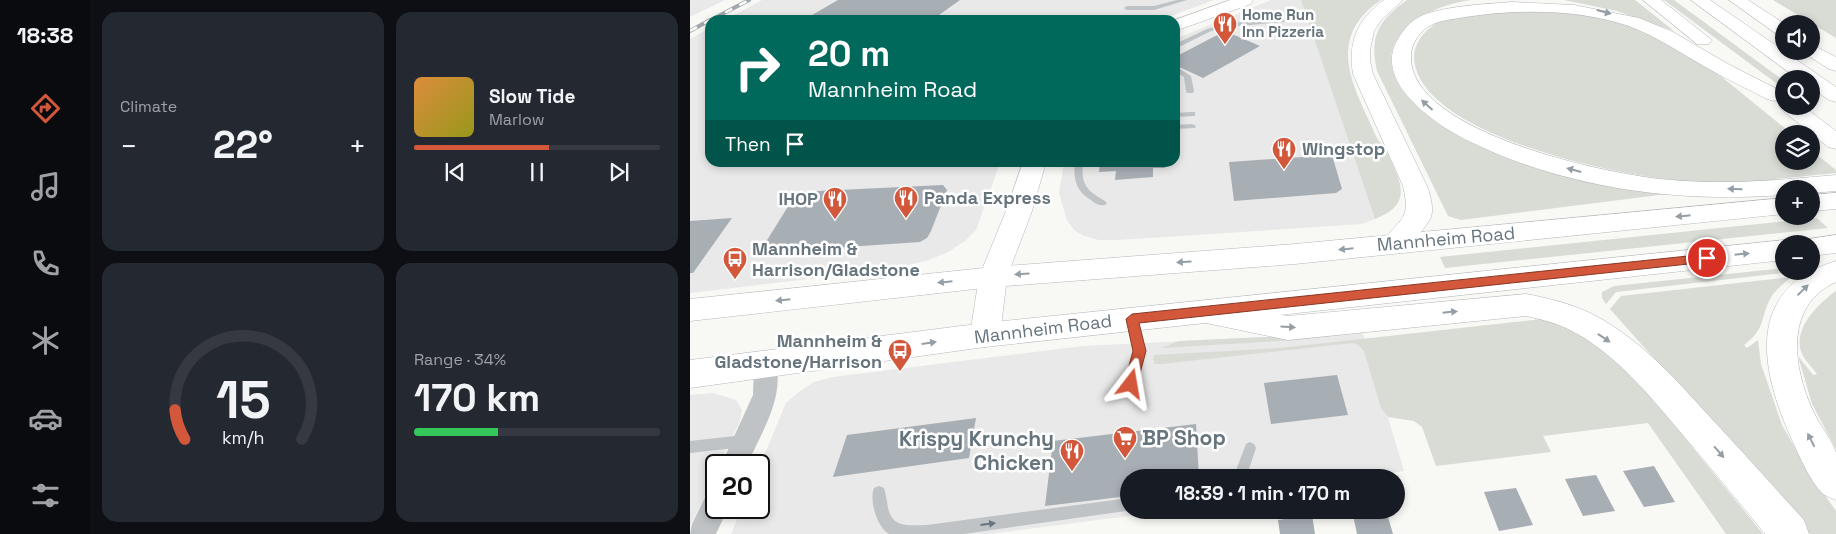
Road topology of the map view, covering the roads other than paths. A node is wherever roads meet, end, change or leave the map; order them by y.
1 (1184, 0) edge
2 (1246, 0) edge
3 (1395, 0) edge
4 (1651, 0) edge
5 (1699, 0) edge
6 (1737, 0) edge
7 (1759, 0) edge
8 (1127, 8) dead end
9 (1783, 15) edge
10 (1282, 21) dead end
11 (1180, 24) edge
12 (1775, 25) edge
13 (1820, 37) edge
14 (1180, 44) edge
15 (1836, 47) edge
16 (1820, 55) edge
17 (1836, 65) edge
18 (1798, 70) edge
19 (1180, 72) edge
20 (1820, 85) edge
21 (1190, 91) dead end
22 (1775, 96) edge
23 (1836, 96) edge
24 (1775, 97) edge
25 (1180, 111) edge
26 (1800, 115) edge
27 (1180, 116) edge
28 (1192, 117) junction
29 (1180, 120) edge
30 (1180, 124) edge
31 (1836, 142) edge
32 (1033, 167) edge
33 (1078, 167) edge
34 (1836, 183) edge
35 (1820, 187) edge
36 (1775, 195) edge
37 (1775, 198) edge
38 (1836, 201) edge
39 (1820, 202) edge
40 (1102, 204) dead end
41 (1395, 244) junction
42 (1775, 251) edge
43 (1829, 252) edge
44 (994, 277) junction
45 (690, 310) edge
46 (1206, 312) junction
47 (1132, 319) junction
48 (985, 335) junction
49 (764, 364) junction
50 (690, 374) edge
51 (1131, 384) dead end
52 (745, 441) junction
53 (690, 447) edge
54 (1250, 448) dead end
55 (739, 454) edge
56 (1242, 469) edge
57 (1836, 482) edge
58 (878, 493) dead end
59 (1120, 506) edge
60 (709, 519) edge
61 (702, 534) edge
62 (1790, 534) edge

1 - 8 lane
2 - 11 main road
3 - 41 main road
4 - 22 main road
5 - 18 main road
6 - 12 main road
7 - 9 main road
10 - 14 lane
13 - 15 main road
16 - 17 main road
19 - 21 lane
20 - 23 main road
36 -> 24 main road
25 - 28 lane
26 - 31 main road
27 - 28 lane
28 - 29 lane
28 - 30 lane
32 - 44 main road
33 - 40 lane
34 - 35 main road
37 -> 41 main road, Mannheim Road
38 - 39 main road
41 -> 44 main road, Mannheim Road
46 -> 42 main road, Mannheim Road
57 -> 43 main road
44 -> 45 main road, Mannheim Road
44 - 48 main road
46 - 47 main road, Mannheim Road
46 -> 62 main road
47 - 48 main road, Mannheim Road
47 - 51 lane
49 -> 48 main road, Mannheim Road
49 - 50 main road, Mannheim Road
49 - 52 street
52 - 53 lane
52 - 55 street
54 - 56 lane
58 -> 59 lane
60 - 61 street

